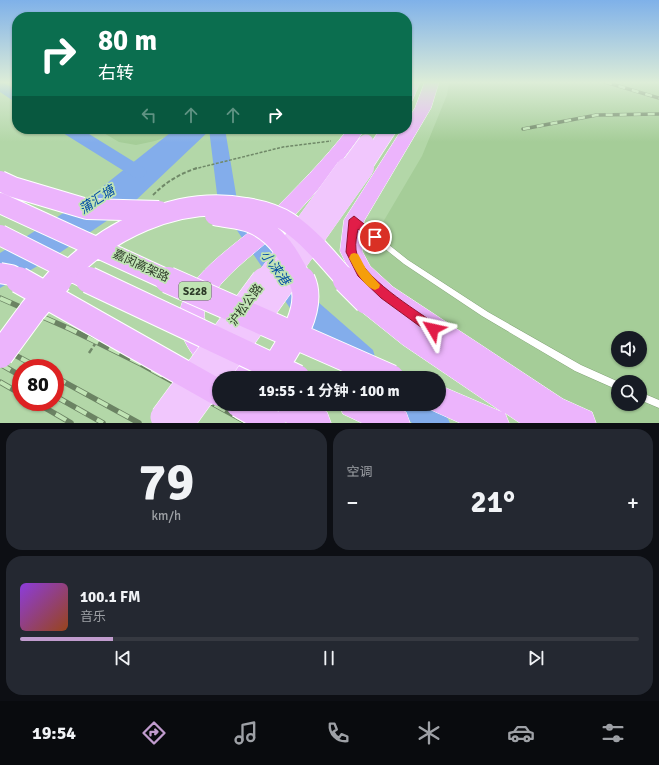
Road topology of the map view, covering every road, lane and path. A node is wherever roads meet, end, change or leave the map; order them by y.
1 (425, 102) edge
2 (412, 126) edge
3 (353, 134) edge
4 (371, 134) edge
5 (386, 134) edge
6 (407, 134) edge
7 (204, 166) dead end
8 (0, 181) edge
9 (0, 203) edge
10 (354, 220) junction
11 (0, 235) edge
12 (0, 273) edge
13 (0, 355) edge
14 (229, 371) edge
15 (273, 371) edge
16 (282, 371) edge
17 (375, 371) edge
18 (611, 383) edge
19 (212, 389) edge
20 (647, 399) edge
21 (446, 402) edge
22 (659, 404) edge
23 (246, 411) edge
24 (251, 411) edge
25 (295, 411) edge
26 (368, 411) edge
27 (551, 416) edge
28 (159, 423) edge
29 (182, 423) edge
30 (238, 423) edge
31 (272, 423) edge
32 (316, 423) edge
33 (394, 423) edge
34 (494, 423) edge
35 (581, 423) edge

1 - 2 highway
3 - 7 path
3 - 14 highway
4 - 28 main road, 沪松公路, bridge
5 - 29 main road, 沪松公路, bridge
6 - 10 highway
8 - 15 highway, bridge
9 - 17 highway, 嘉闵高架路 / S228, bridge
10 - 18 lane
10 - 27 highway
11 - 16 highway, bridge
12 - 19 highway, bridge
13 - 27 highway, bridge
20 - 22 lane
21 - 34 highway
23 - 30 highway
24 - 31 highway, bridge
25 - 32 highway
26 - 33 highway
27 - 35 highway

